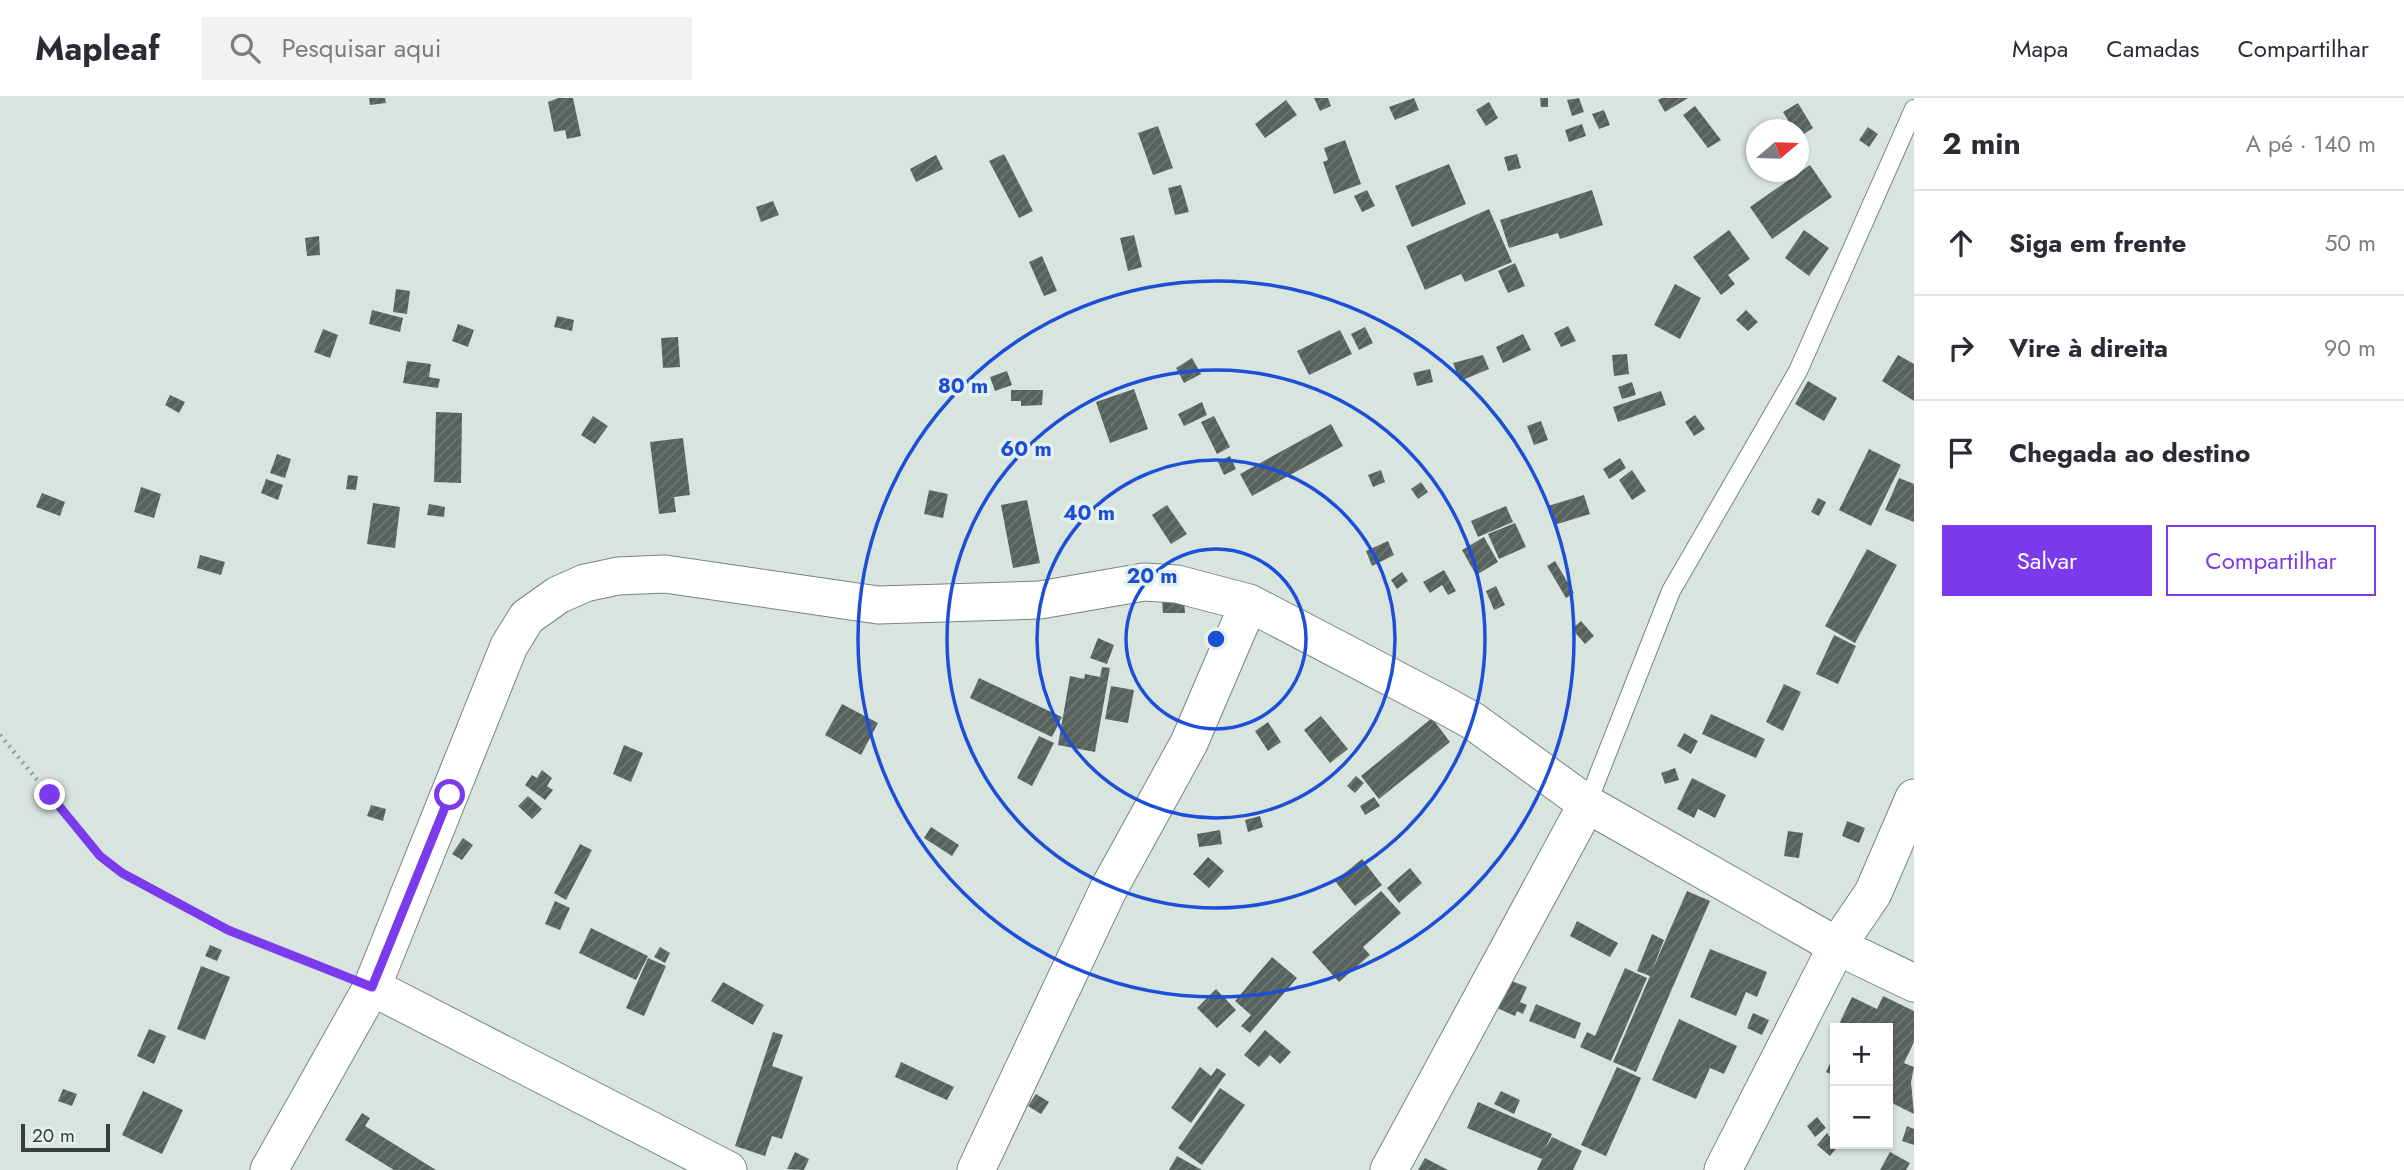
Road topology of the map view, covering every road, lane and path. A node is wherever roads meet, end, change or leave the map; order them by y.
1 (1914, 110) edge
2 (1249, 603) junction
3 (0, 735) edge
4 (1914, 798) edge
5 (1587, 804) junction
6 (1837, 947) junction
7 (1914, 983) edge
8 (372, 987) junction
9 (269, 1170) edge
10 (728, 1170) edge
11 (976, 1170) edge
12 (1389, 1170) edge
13 (1723, 1170) edge

1 - 5 lane
2 - 5 street
2 - 8 street
2 - 11 street
3 - 8 path
4 - 6 street
5 - 6 street
5 - 12 street
6 - 7 street
6 - 13 street
8 - 9 street
8 - 10 street

